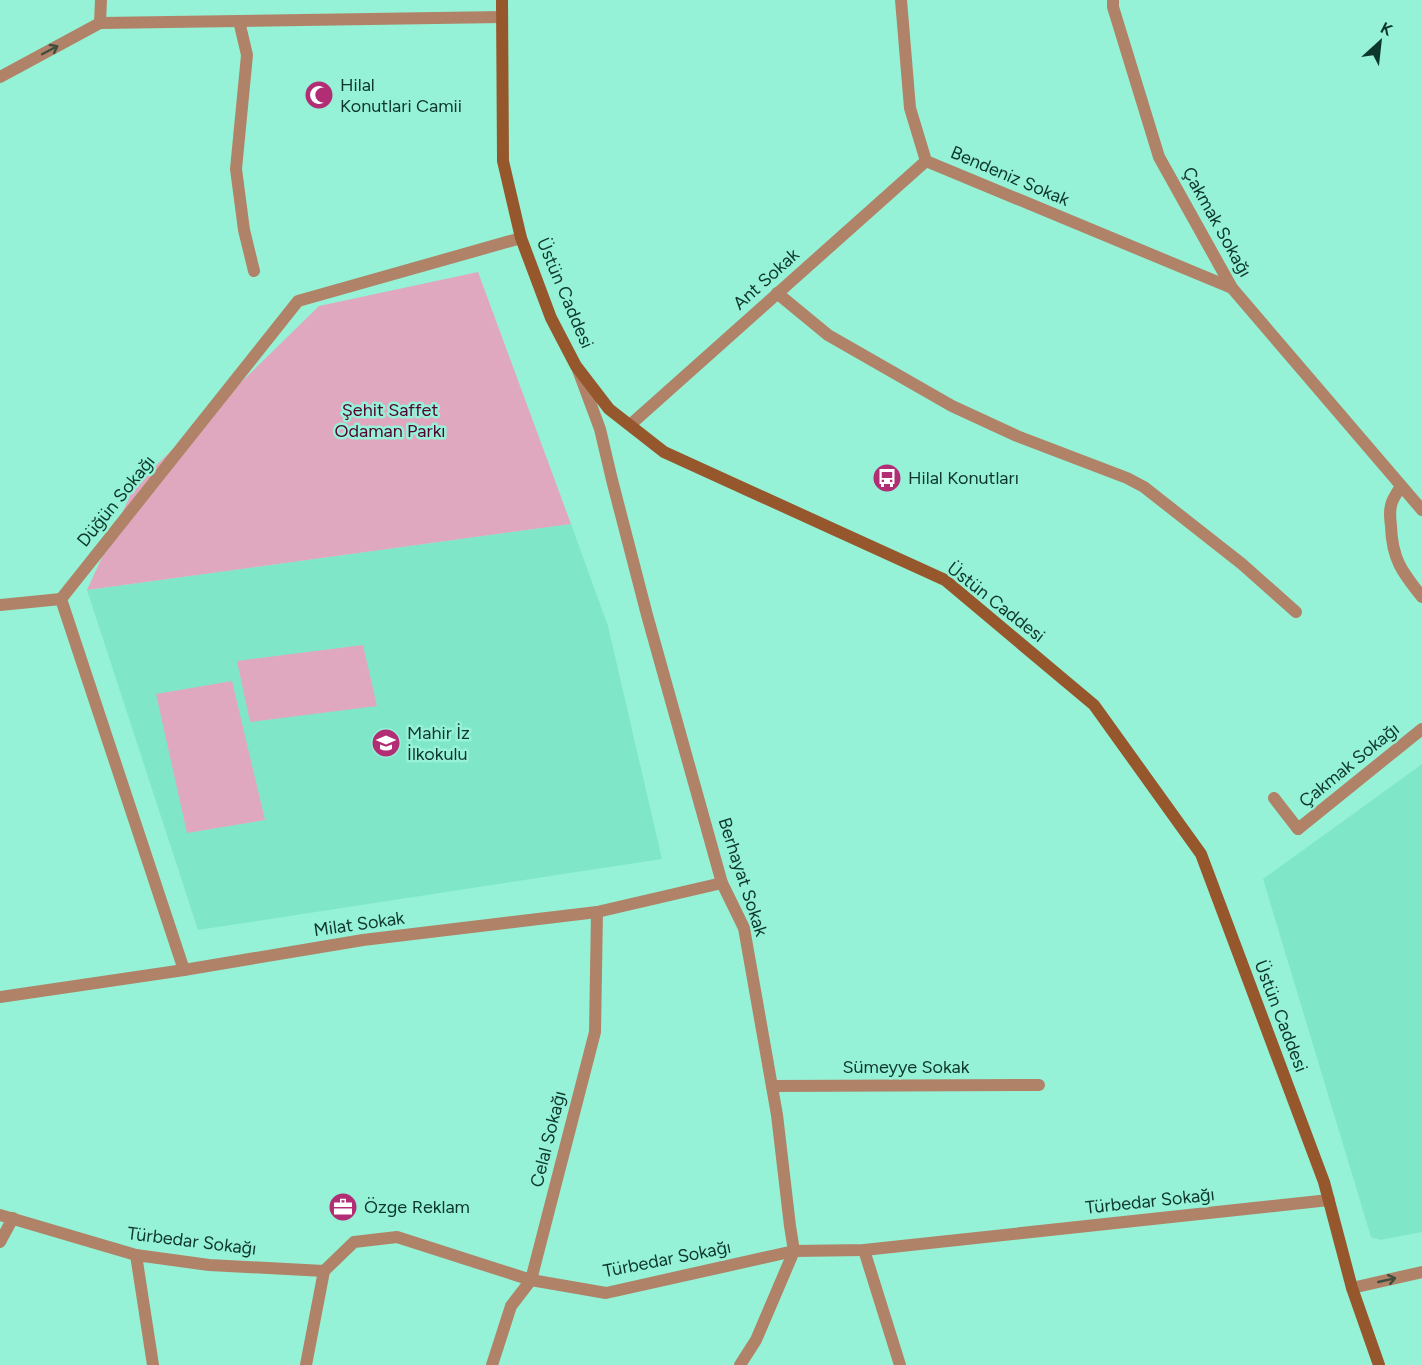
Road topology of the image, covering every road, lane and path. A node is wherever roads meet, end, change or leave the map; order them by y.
1 (100, 0) edge
2 (502, 0) edge
3 (901, 0) edge
4 (1113, 0) edge
5 (502, 17) junction
6 (239, 21) junction
7 (100, 23) junction
8 (0, 77) edge
9 (926, 160) junction
10 (521, 238) junction
11 (254, 271) dead end
12 (1232, 288) junction
13 (777, 294) junction
14 (576, 366) junction
15 (630, 425) junction
16 (1401, 486) junction
17 (1422, 510) edge
18 (1422, 597) edge
19 (61, 598) junction
20 (0, 605) edge
21 (1296, 612) dead end
22 (1422, 729) edge
23 (1274, 798) dead end
24 (722, 883) junction
25 (597, 912) junction
26 (184, 970) junction
27 (0, 997) edge
28 (1039, 1085) dead end
29 (772, 1086) junction
30 (1329, 1200) junction
31 (0, 1215) edge
32 (13, 1218) junction
33 (0, 1242) edge
34 (864, 1250) junction
35 (794, 1251) junction
36 (136, 1255) junction
37 (324, 1271) junction
38 (1422, 1272) edge
39 (531, 1280) junction
40 (1352, 1288) junction
41 (153, 1365) edge
42 (306, 1365) edge
43 (492, 1365) edge
44 (740, 1365) edge
45 (900, 1365) edge
46 (1379, 1365) edge

1 - 7 street
2 - 5 street, Üstün Caddesi
3 - 9 street, Bendeniz Sokak
4 - 12 street, Çakmak Sokağı
5 - 6 street
5 - 10 street, Üstün Caddesi
6 - 7 street
6 - 11 street
8 -> 7 street
9 - 12 street, Bendeniz Sokak
9 - 13 street, Ant Sokak
10 - 14 street, Üstün Caddesi
10 - 19 street, Düğün Sokağı
12 - 16 street, Çakmak Sokağı
13 - 15 street, Ant Sokak
13 - 21 street
14 - 15 street, Üstün Caddesi
14 - 24 street, Berhayat Sokak
15 - 30 street, Üstün Caddesi
16 - 17 street, Çakmak Sokağı
16 - 18 street
19 - 20 street
19 - 26 street
22 - 23 street, Çakmak Sokağı
24 - 25 street, Milat Sokak
24 - 29 street, Berhayat Sokak
25 - 26 street, Milat Sokak
25 - 39 street, Celal Sokağı
26 - 27 street, Milat Sokak
28 - 29 street, Sümeyye Sokak
29 - 35 street, Berhayat Sokak
30 - 34 street, Türbedar Sokağı
30 - 40 street, Üstün Caddesi
31 - 32 street, Türbedar Sokağı
32 - 33 street
32 - 36 street, Türbedar Sokağı
34 - 35 street, Türbedar Sokağı
34 - 45 street
35 - 39 street, Türbedar Sokağı
35 - 44 street
36 - 37 street, Türbedar Sokağı
36 - 41 street
37 - 39 street, Türbedar Sokağı
37 - 42 street
40 -> 38 street
39 - 43 street, Celal Sokağı
40 - 46 street, Üstün Caddesi

